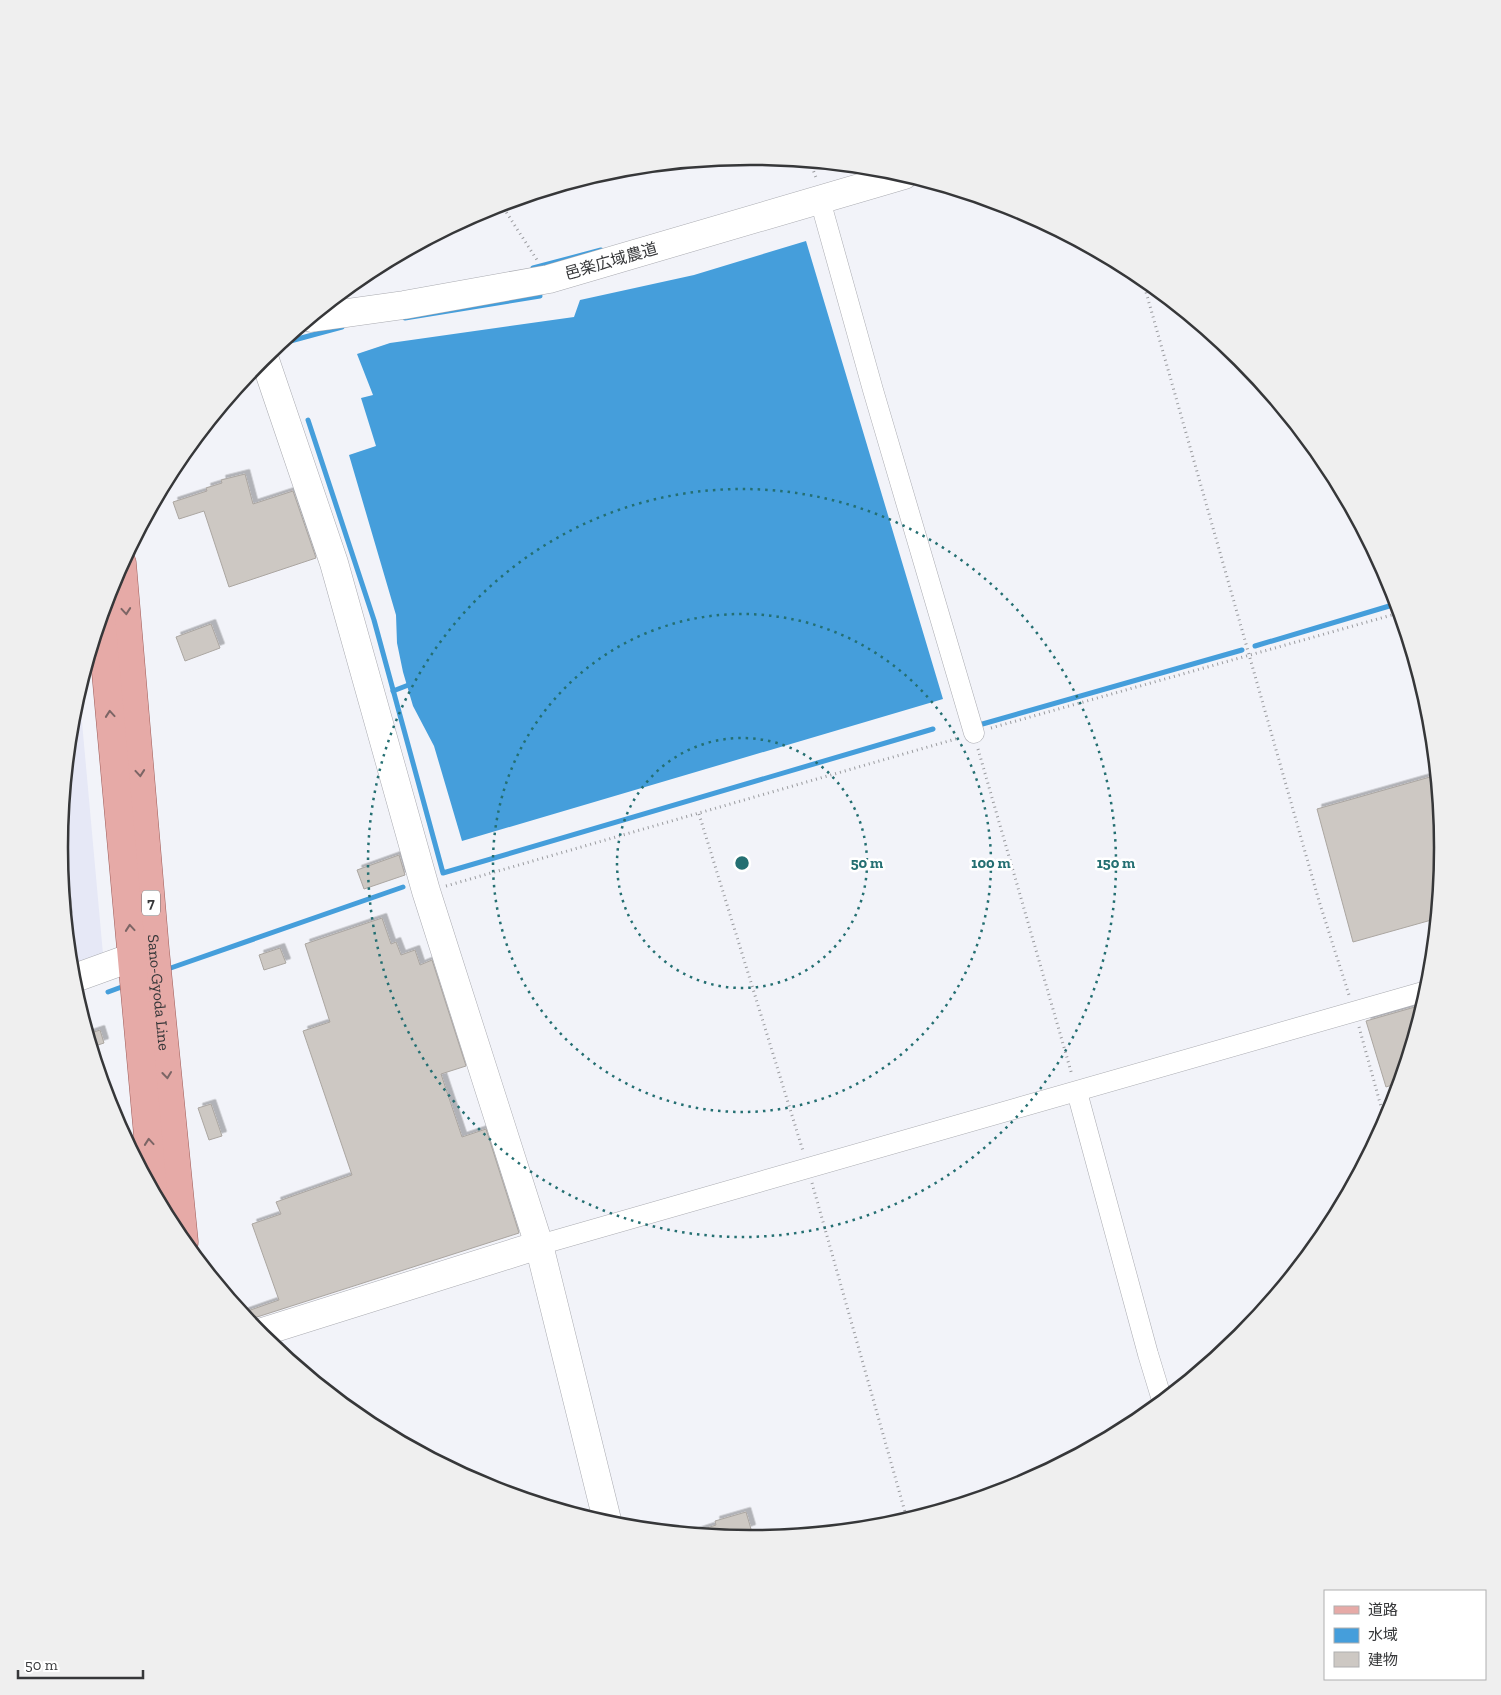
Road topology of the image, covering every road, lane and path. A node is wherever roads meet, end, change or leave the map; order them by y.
1 (812, 167) edge
2 (886, 179) edge
3 (819, 192) junction
4 (505, 210) edge
5 (549, 279) junction
6 (1146, 291) edge
7 (322, 316) edge
8 (267, 366) edge
9 (123, 577) edge
10 (1392, 615) edge
11 (102, 633) edge
12 (1250, 655) junction
13 (974, 734) junction
14 (699, 814) junction
15 (426, 891) junction
16 (132, 957) junction
17 (80, 976) edge
18 (1417, 994) edge
19 (1354, 1012) junction
20 (1077, 1092) junction
21 (1382, 1109) edge
22 (808, 1168) junction
23 (153, 1177) edge
24 (182, 1226) edge
25 (539, 1245) junction
26 (268, 1330) edge
27 (1160, 1393) edge
28 (905, 1512) edge
29 (606, 1514) edge

1 - 3 path
2 - 3 street, 邑楽広域農道
3 - 5 street, 邑楽広域農道
3 - 13 street
4 - 5 path
5 - 7 street, 邑楽広域農道
6 - 12 path
8 - 15 street
9 -> 24 main road, Sano-Gyoda Line / 7
10 - 12 path
16 -> 11 main road, Sano-Gyoda Line / 7
12 - 13 path
12 - 19 path
13 - 14 path
13 - 20 path
14 - 15 path
14 - 22 path
15 - 25 street
16 - 17 street
23 -> 16 main road, Sano-Gyoda Line / 7
18 - 19 street
19 - 20 street
19 - 21 path
20 - 22 street
20 - 27 street
22 - 25 street
22 - 28 path
25 - 26 street
25 - 29 street

